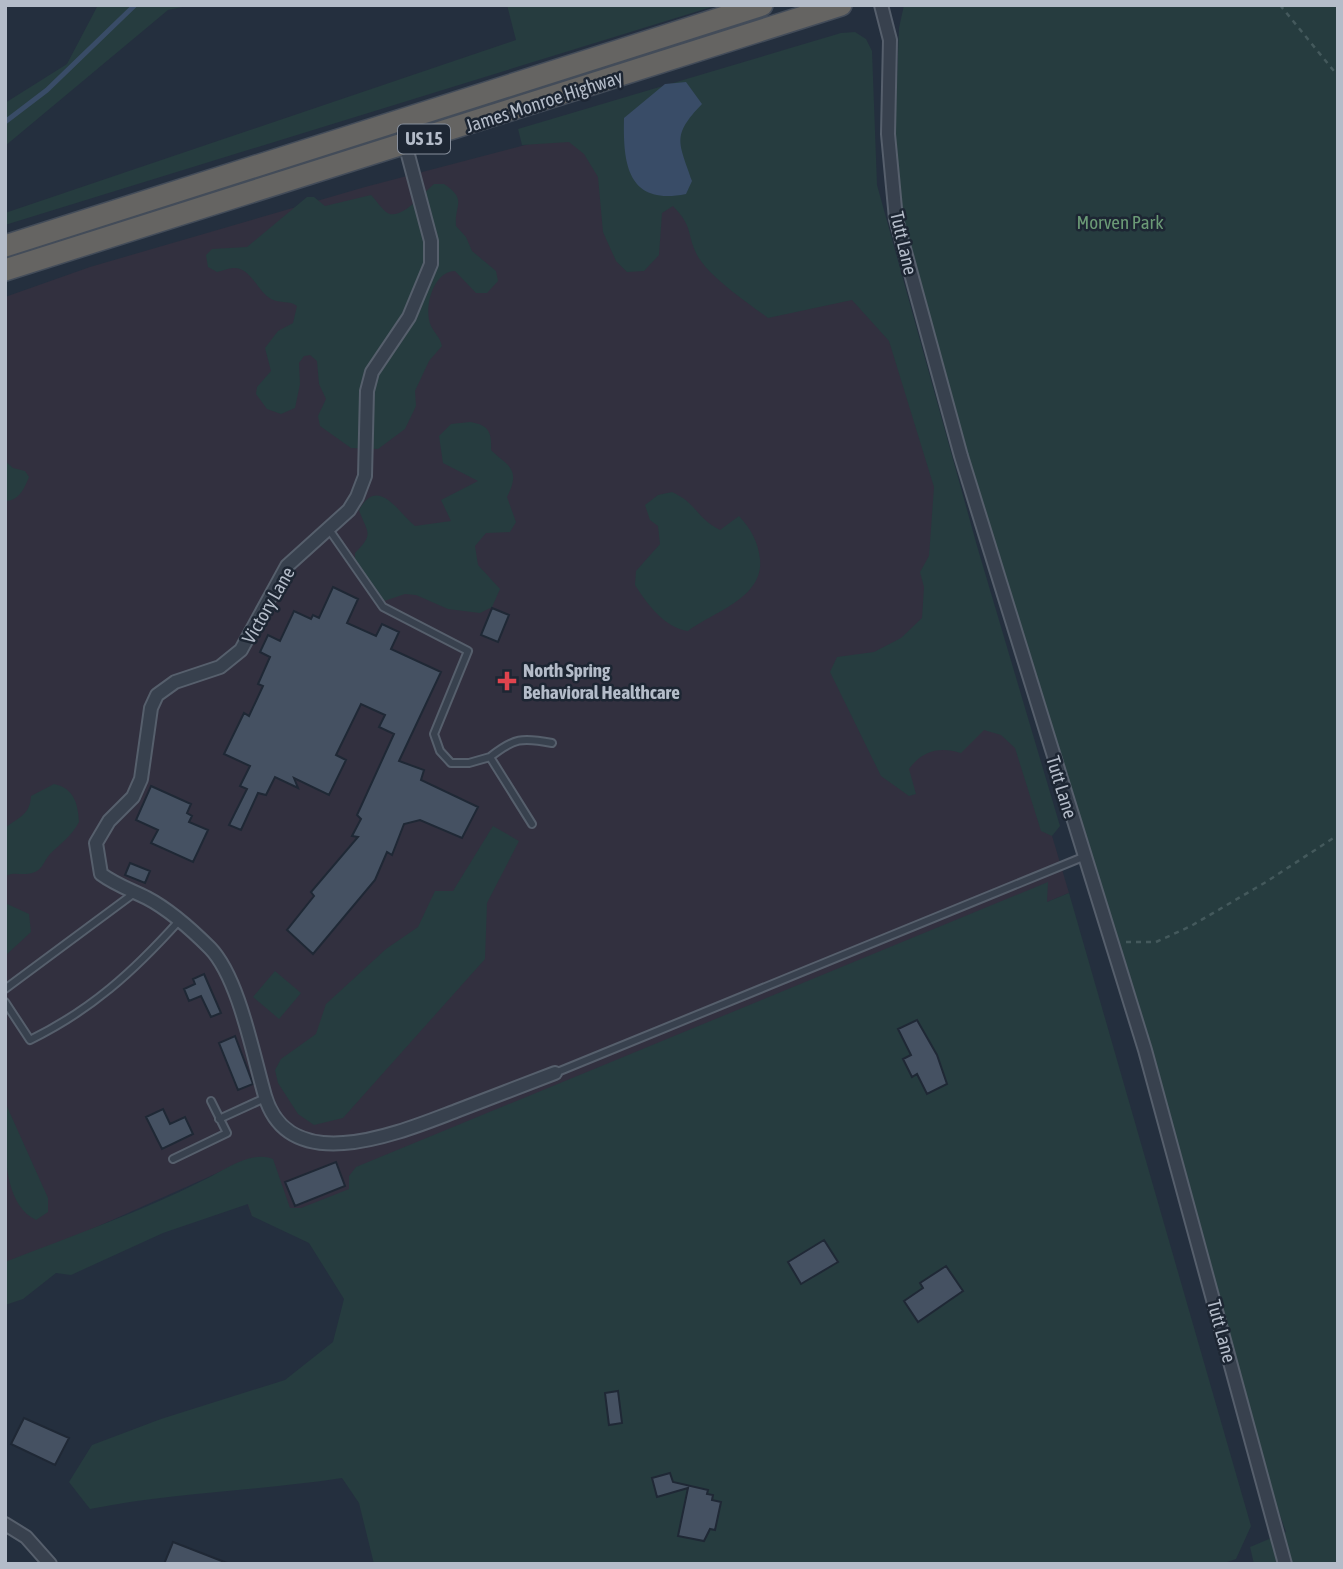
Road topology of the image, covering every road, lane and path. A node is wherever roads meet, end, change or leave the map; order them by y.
1 (762, 5) edge
2 (841, 5) edge
3 (881, 5) edge
4 (1280, 5) edge
5 (1338, 76) edge
6 (399, 121) junction
7 (404, 146) junction
8 (5, 246) edge
9 (5, 270) edge
10 (328, 528) junction
11 (552, 743) dead end
12 (490, 757) junction
13 (532, 824) dead end
14 (1338, 835) edge
15 (1083, 857) junction
16 (133, 894) junction
17 (178, 922) junction
18 (1110, 941) junction
19 (5, 989) edge
20 (5, 1002) edge
21 (555, 1073) joint
22 (266, 1098) junction
23 (211, 1101) dead end
24 (219, 1119) junction
25 (173, 1158) dead end
26 (5, 1524) edge
27 (50, 1564) edge
28 (1285, 1564) edge

1 - 6 highway, James Monroe Highway / US 15
2 - 7 highway, James Monroe Highway / US 15
3 - 15 street, Tutt Lane
4 - 5 path
6 - 7 street, Victory Lane
6 - 8 highway, James Monroe Highway / US 15
7 - 9 highway, James Monroe Highway / US 15
7 - 10 street, Victory Lane
10 - 12 lane
10 - 16 street, Victory Lane
11 - 12 lane
12 - 13 lane
14 - 18 path
15 - 18 street, Tutt Lane
15 - 21 lane
16 - 17 street, Victory Lane
16 - 19 lane
17 - 20 lane
17 - 22 street, Victory Lane
18 - 28 street, Tutt Lane
21 - 22 street, Victory Lane
22 - 24 lane
23 - 24 lane
24 - 25 lane
26 - 27 street

